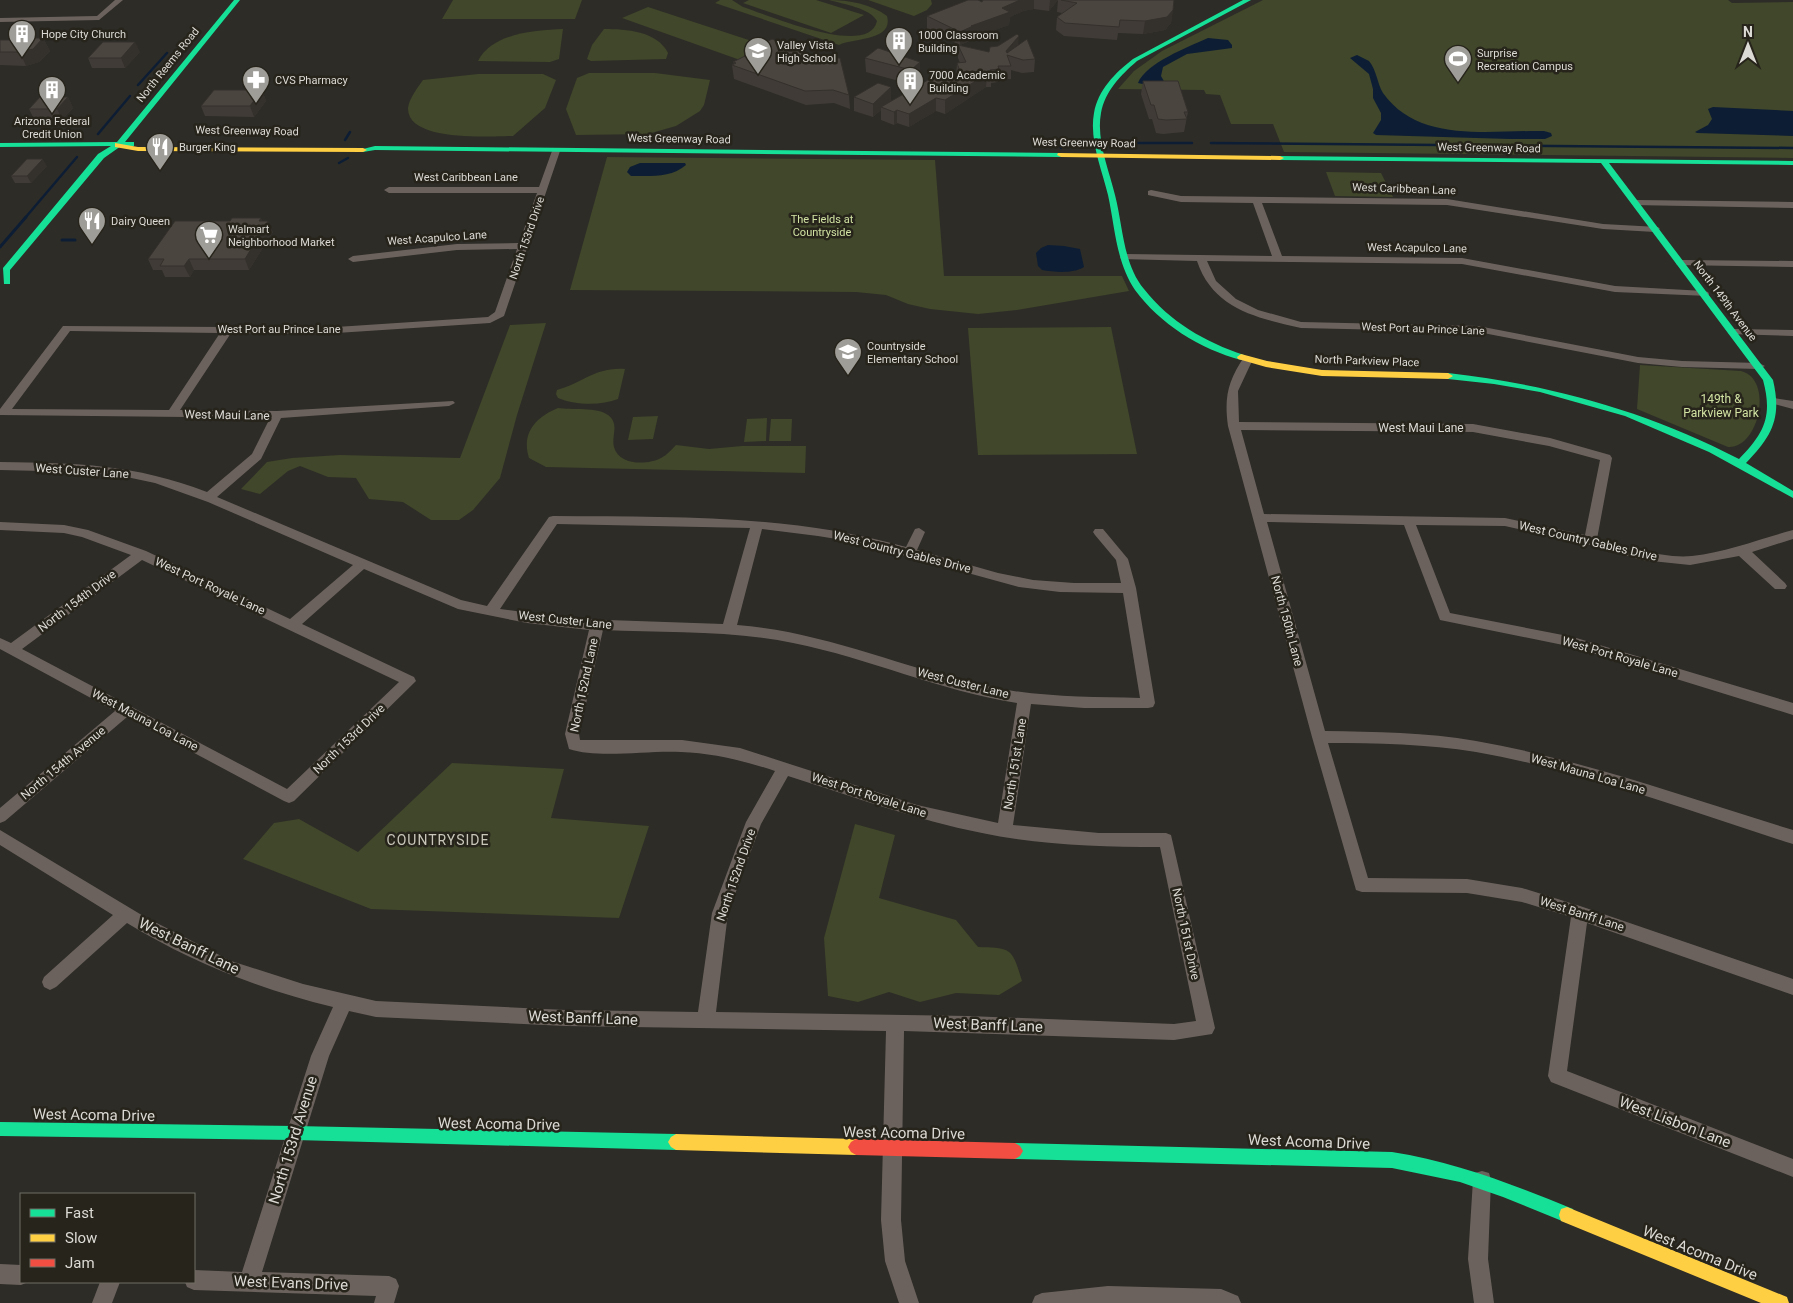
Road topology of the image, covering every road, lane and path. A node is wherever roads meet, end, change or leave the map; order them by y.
1 (118, 0) edge
2 (237, 0) edge
3 (1248, 0) edge
4 (0, 20) edge
5 (0, 145) edge
6 (118, 145) junction
7 (556, 151) junction
8 (1102, 156) junction
9 (112, 162) dead end
10 (1604, 162) junction
11 (1793, 163) edge
12 (389, 190) dead end
13 (543, 190) junction
14 (1151, 193) dead end
15 (1256, 199) junction
16 (1636, 203) junction
17 (1793, 205) edge
18 (1655, 229) junction
19 (524, 246) junction
20 (1125, 257) junction
21 (1201, 258) junction
22 (1278, 259) junction
23 (353, 260) dead end
24 (1682, 264) junction
25 (1793, 264) edge
26 (7, 283) edge
27 (1704, 294) junction
28 (490, 320) joint
29 (66, 328) joint
30 (229, 328) junction
31 (1733, 332) junction
32 (1793, 333) edge
33 (1248, 359) junction
34 (1760, 366) junction
35 (1774, 401) junction
36 (449, 404) dead end
37 (1793, 405) edge
38 (172, 414) junction
39 (277, 415) junction
40 (1234, 426) junction
41 (1741, 463) junction
42 (0, 466) edge
43 (1793, 495) edge
44 (208, 498) junction
45 (1258, 518) junction
46 (1408, 519) junction
47 (757, 524) junction
48 (0, 526) edge
49 (920, 532) dead end
50 (1099, 532) dead end
51 (1793, 534) edge
52 (1590, 541) junction
53 (1742, 551) junction
54 (910, 552) junction
55 (141, 554) junction
56 (362, 564) junction
57 (1780, 586) dead end
58 (1129, 588) junction
59 (490, 611) junction
60 (1444, 617) joint
61 (292, 625) junction
62 (597, 625) junction
63 (729, 628) junction
64 (6, 646) edge
65 (409, 682) joint
66 (1025, 698) junction
67 (1793, 709) edge
68 (126, 710) junction
69 (1318, 737) junction
70 (574, 745) joint
71 (785, 768) junction
72 (289, 797) joint
73 (0, 816) edge
74 (1005, 830) junction
75 (0, 837) edge
76 (1793, 837) edge
77 (1166, 840) joint
78 (1362, 885) joint
79 (1580, 913) junction
80 (126, 914) junction
81 (50, 982) dead end
82 (1793, 987) edge
83 (344, 1002) junction
84 (706, 1020) junction
85 (895, 1023) junction
86 (1206, 1028) joint
87 (0, 1129) edge
88 (295, 1134) junction
89 (892, 1148) junction
90 (1793, 1168) edge
91 (1482, 1180) junction
92 (0, 1274) edge
93 (20, 1274) edge
94 (195, 1280) edge
95 (249, 1281) junction
96 (110, 1283) edge
97 (387, 1295) edge
98 (102, 1303) edge
99 (909, 1303) edge
100 (1042, 1303) edge
101 (1231, 1303) edge
102 (1484, 1303) edge
103 (1781, 1303) edge

1 - 4 street
2 - 6 street, North Reems Road
3 - 8 street, North Parkview Place
5 - 6 street, West Greenway Road
6 - 7 street, West Greenway Road
6 - 9 street, North Reems Road
6 - 26 street, North Reems Road
7 - 8 street, West Greenway Road
7 - 13 street, North 153rd Drive
8 - 10 street, West Greenway Road
8 - 20 street, North Parkview Place
10 - 11 street, West Greenway Road
10 - 16 street, North 149th Avenue
12 - 13 street, West Caribbean Lane
13 - 19 street, North 153rd Drive
14 - 15 street, West Caribbean Lane
15 - 18 street, West Caribbean Lane
15 - 22 street
16 - 17 street
16 - 18 street, North 149th Avenue
18 - 24 street, North 149th Avenue
19 - 23 street, West Acapulco Lane
19 - 28 street, North 153rd Drive
20 - 21 street, West Acapulco Lane
20 - 33 street, North Parkview Place
21 - 22 street, West Acapulco Lane
21 - 34 street, West Port au Prince Lane
22 - 27 street, West Acapulco Lane
24 - 25 street
24 - 27 street, North 149th Avenue
27 - 31 street, North 149th Avenue
28 - 30 street, West Port au Prince Lane
29 - 30 street, West Port au Prince Lane
29 - 38 street, West Maui Lane
30 - 38 street
31 - 32 street
31 - 34 street, North 149th Avenue
33 - 40 street, North 150th Lane
33 - 41 street, North Parkview Place
34 - 35 street, North 149th Avenue
35 - 37 street
35 - 41 street, North 149th Avenue
36 - 39 street, West Maui Lane
38 - 39 street, West Maui Lane
39 - 44 street
40 - 45 street, North 150th Lane
40 - 52 street, West Maui Lane
41 - 43 street, North Parkview Place
42 - 44 street, West Custer Lane
44 - 56 street, West Custer Lane
45 - 46 street, West Country Gables Drive
45 - 69 street, North 150th Lane
46 - 52 street, West Country Gables Drive
46 - 60 street
47 - 54 street, West Country Gables Drive
47 - 59 street, West Country Gables Drive
47 - 63 street
48 - 55 street, West Port Royale Lane
49 - 54 street
50 - 58 street
51 - 53 street, West Country Gables Drive
52 - 53 street, West Country Gables Drive
53 - 57 street
54 - 58 street, West Country Gables Drive
55 - 61 street, West Port Royale Lane
55 - 64 street, North 154th Drive
56 - 59 street, West Custer Lane
56 - 61 street
58 - 66 street, West Custer Lane
59 - 62 street, West Custer Lane
60 - 67 street, West Port Royale Lane
61 - 65 street, West Port Royale Lane
62 - 63 street, West Custer Lane
62 - 70 street, North 152nd Lane
63 - 66 street, West Custer Lane
64 - 68 street, West Mauna Loa Lane
65 - 72 street, North 153rd Drive
66 - 74 street, North 151st Lane
68 - 72 street, West Mauna Loa Lane
68 - 73 street, North 154th Avenue
69 - 76 street, West Mauna Loa Lane
69 - 78 street, North 150th Lane
70 - 71 street, West Port Royale Lane
71 - 74 street, West Port Royale Lane
71 - 84 street, North 152nd Drive
74 - 77 street, West Port Royale Lane
75 - 80 street, West Banff Lane
77 - 86 street, North 151st Drive
78 - 79 street, West Banff Lane
79 - 82 street, West Banff Lane
79 - 90 street, West Lisbon Lane
80 - 81 street
80 - 83 street, West Banff Lane
83 - 84 street, West Banff Lane
83 - 88 street, North 153rd Avenue
84 - 85 street, West Banff Lane
85 - 86 street, West Banff Lane
85 - 89 street
87 - 88 street, West Acoma Drive
88 - 89 street, West Acoma Drive
88 - 95 street, North 153rd Avenue
89 - 91 street, West Acoma Drive
89 - 99 street
91 - 102 street
91 - 103 street, West Acoma Drive
92 - 93 street
94 - 95 street, West Evans Drive
95 - 97 street, West Evans Drive
96 - 98 street
100 - 101 street

